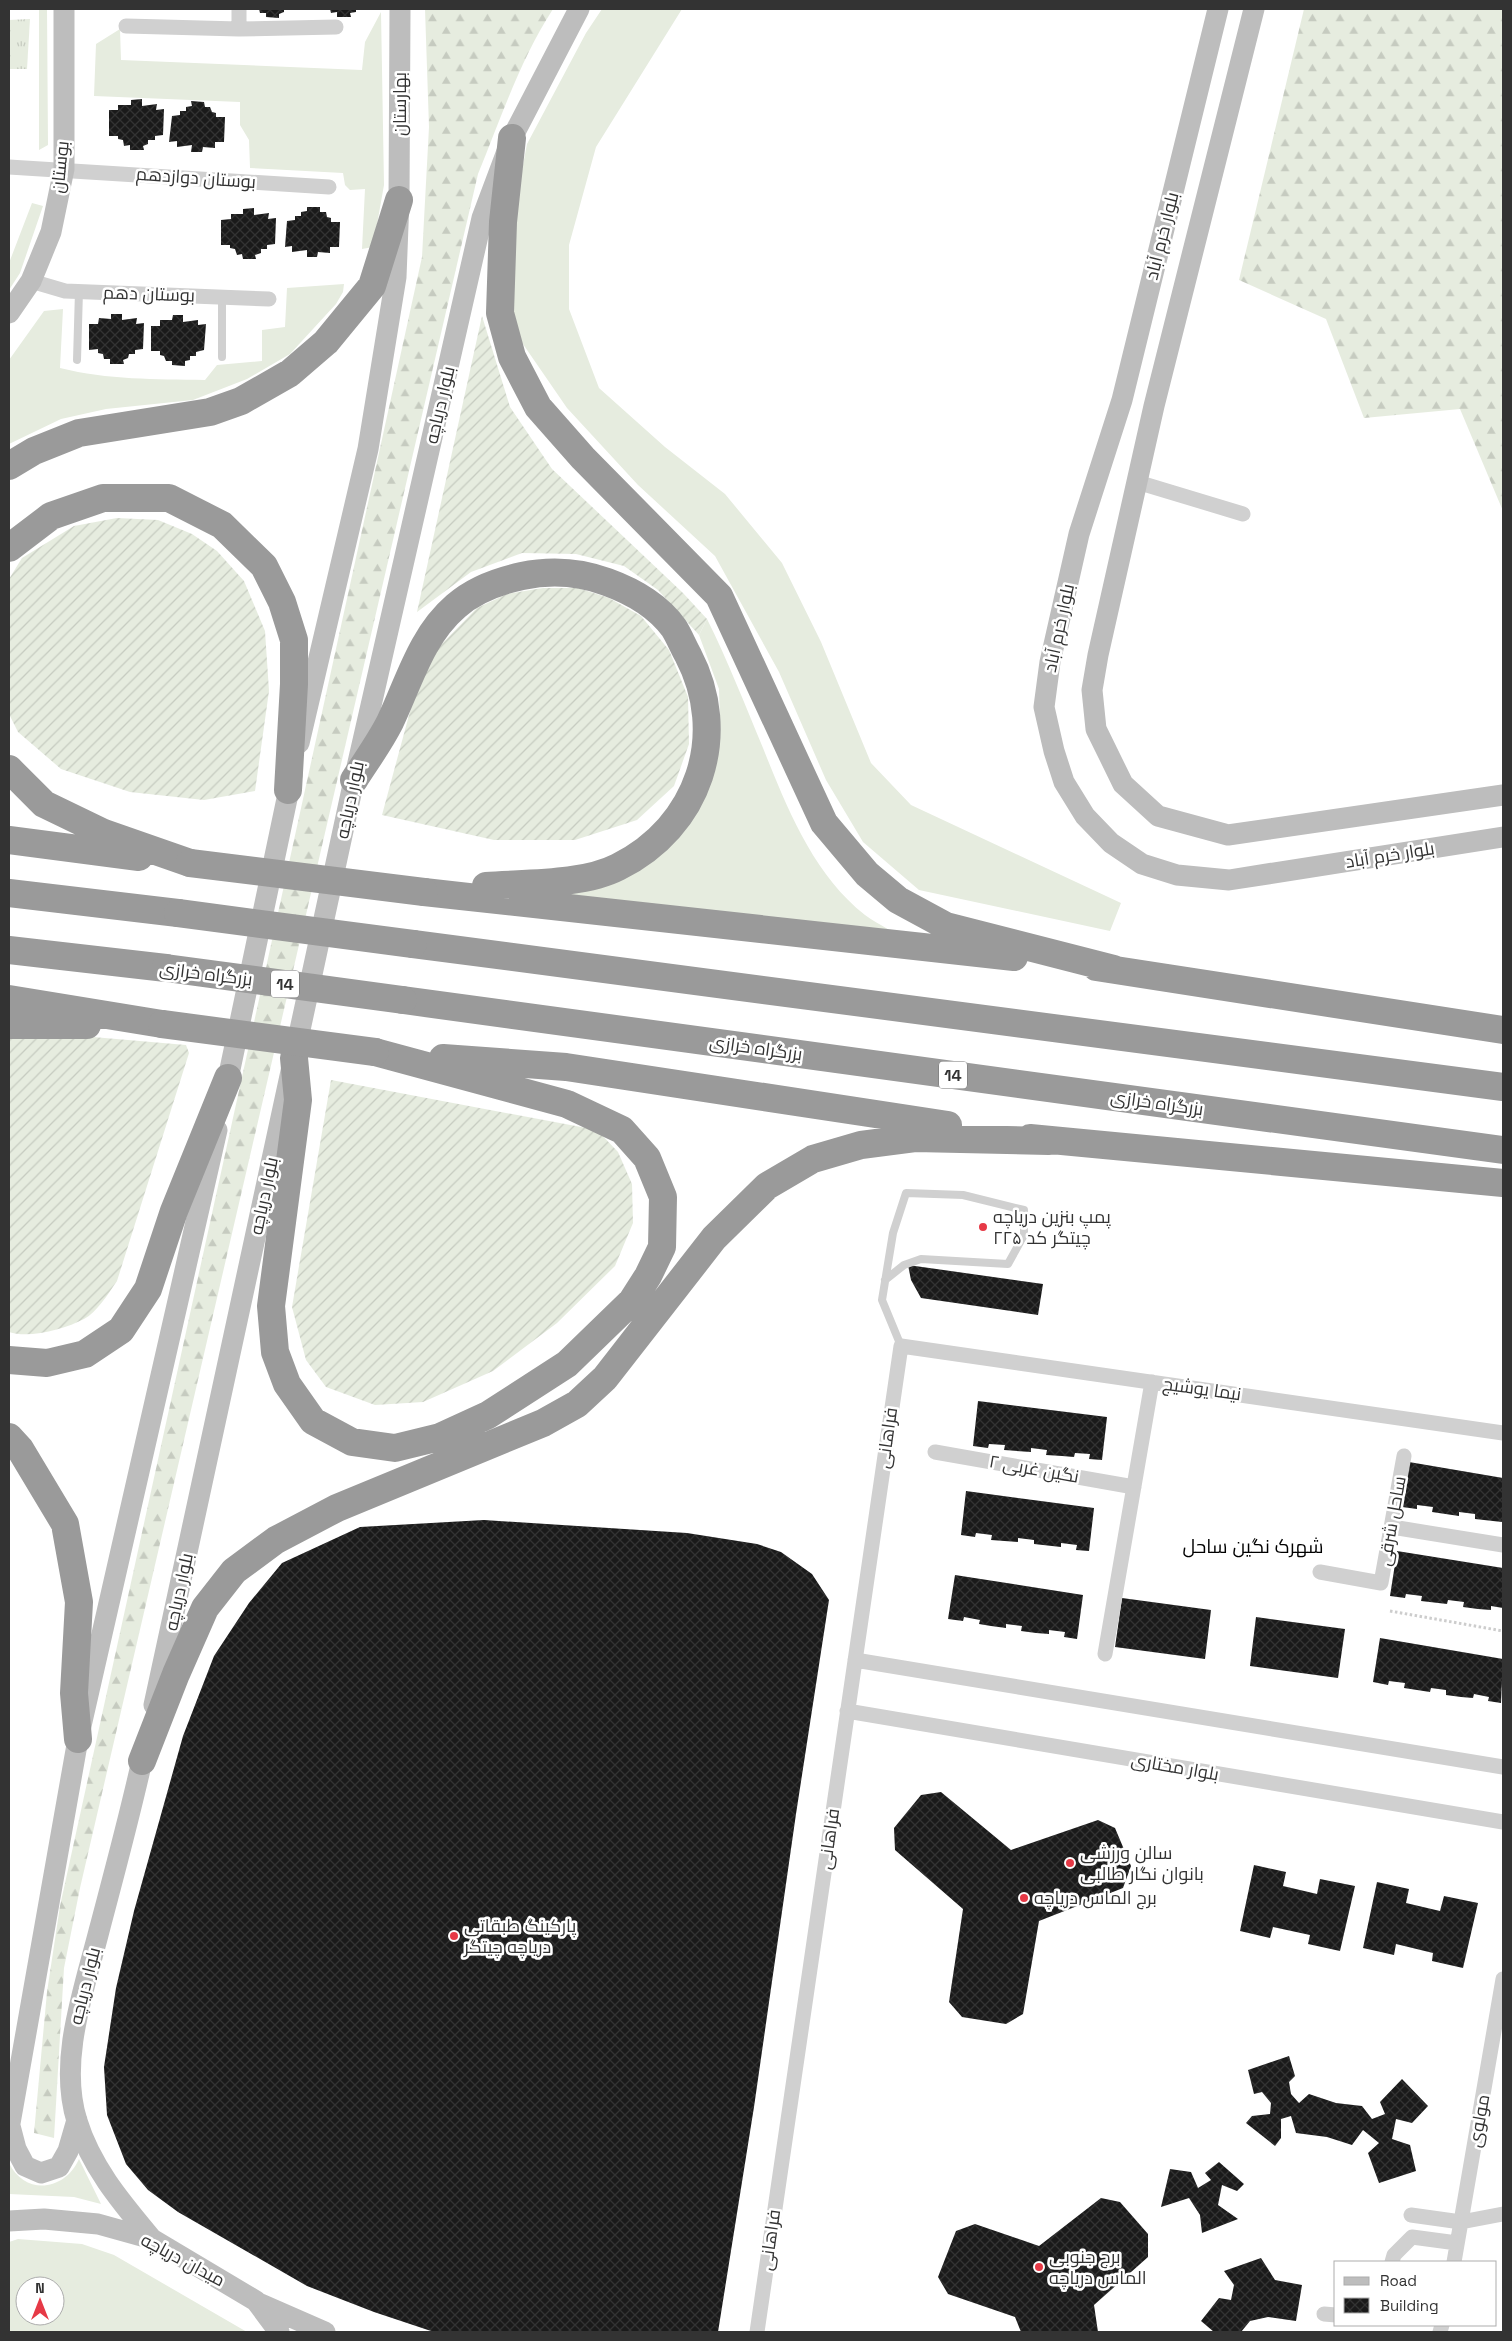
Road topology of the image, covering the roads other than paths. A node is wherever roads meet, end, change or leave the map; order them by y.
1 (64, 9) edge
2 (239, 9) edge
3 (400, 9) edge
4 (579, 9) edge
5 (1218, 9) edge
6 (1254, 9) edge
7 (126, 26) dead end
8 (336, 27) dead end
9 (239, 28) junction
10 (512, 138) junction
11 (9, 167) edge
12 (64, 169) junction
13 (329, 187) dead end
14 (399, 200) junction
15 (31, 281) junction
16 (80, 291) junction
17 (222, 297) junction
18 (269, 299) dead end
19 (9, 314) edge
20 (222, 356) dead end
21 (77, 360) dead end
22 (1122, 400) junction
23 (1154, 406) junction
24 (9, 466) edge
25 (1137, 482) junction
26 (1243, 514) dead end
27 (9, 548) edge
28 (9, 769) edge
29 (354, 780) junction
30 (288, 790) junction
31 (1503, 795) edge
32 (1503, 838) edge
33 (9, 840) edge
34 (190, 863) junction
35 (424, 892) junction
36 (9, 893) edge
37 (9, 950) edge
38 (1114, 968) junction
39 (9, 999) edge
40 (162, 1024) junction
41 (9, 1025) edge
42 (1503, 1030) edge
43 (375, 1052) junction
44 (294, 1058) junction
45 (228, 1078) junction
46 (1503, 1087) edge
47 (1049, 1141) junction
48 (1503, 1150) edge
49 (1503, 1183) edge
50 (885, 1280) junction
51 (901, 1346) junction
52 (9, 1360) edge
53 (1152, 1382) junction
54 (1503, 1433) edge
55 (9, 1437) edge
56 (934, 1452) dead end
57 (1404, 1456) dead end
58 (1134, 1486) junction
59 (1392, 1527) junction
60 (1503, 1545) edge
61 (1320, 1572) dead end
62 (1105, 1654) dead end
63 (855, 1660) junction
64 (847, 1711) junction
65 (78, 1739) junction
66 (142, 1761) junction
67 (1503, 1767) edge
68 (1503, 1822) edge
69 (1503, 1979) edge
70 (1500, 2013) edge
71 (77, 2120) junction
72 (10, 2127) edge
73 (1503, 2214) edge
74 (1411, 2215) dead end
75 (9, 2221) edge
76 (1461, 2222) junction
77 (152, 2239) junction
78 (1457, 2243) junction
79 (1392, 2261) edge
80 (1454, 2261) edge
81 (256, 2301) junction
82 (279, 2332) edge
83 (325, 2332) edge
84 (757, 2332) edge

1 - 12 main road, بوستان
2 - 9 street
3 - 14 main road, بهارستان
4 - 10 main road, بلوار دریاچه
5 - 22 main road, بلوار خرم آباد
6 - 23 main road, بلوار خرم آباد
7 - 9 street
8 - 9 street
10 - 29 main road, بلوار دریاچه
10 - 38 highway
11 - 12 street, بوستان دوازدهم
12 - 13 street, بوستان دوازدهم
12 - 15 main road, بوستان
14 - 24 highway
14 - 30 main road
15 - 16 street, بوستان دهم
15 - 19 main road, بوستان
16 - 17 street, بوستان دهم
16 - 21 lane
17 - 18 street, بوستان دهم
17 - 20 lane
22 - 23 main road
22 - 32 main road, بلوار خرم آباد
23 - 25 main road, بلوار خرم آباد
25 - 26 street
25 - 31 main road, بلوار خرم آباد
27 - 30 highway
28 - 34 highway
29 - 35 highway
29 - 44 main road, بلوار دریاچه
30 - 45 main road
33 - 34 highway
34 - 35 highway, bridge
35 - 38 highway
36 - 46 highway, bridge
37 - 48 highway, بزرگراه خرازی / 14, bridge
38 - 42 highway
39 - 40 highway
40 - 41 highway
40 - 43 highway, bridge
43 - 44 highway
43 - 47 highway
44 - 66 main road, بلوار دریاچه
45 - 52 highway
45 - 65 main road
47 - 49 highway
47 - 66 highway
50 - 50 lane
50 - 51 lane
51 - 53 street, نیما یوشیج
51 - 63 street, فراهانی
53 - 54 street, نیما یوشیج
53 - 58 street
55 - 65 highway
56 - 58 street, نگین غربی ۲
57 - 59 street, ساحل شرقی
58 - 62 street
59 - 60 street
59 - 61 street, ساحل شرقی
63 - 64 street, فراهانی
63 - 67 street
64 - 68 street, بلوار مختاری
64 - 84 street, فراهانی
65 - 72 main road
66 - 71 main road, بلوار دریاچه
69 - 70 street, مولوی
70 - 76 street, مولوی
71 - 72 main road
71 - 77 main road, بلوار دریاچه
73 - 76 street
74 - 76 street
75 - 77 main road, میدان دریاچه
76 - 78 street, مولوی
77 - 81 main road, میدان دریاچه
78 - 79 street
78 - 80 street, مولوی
81 - 82 main road, میدان دریاچه
81 - 83 main road

